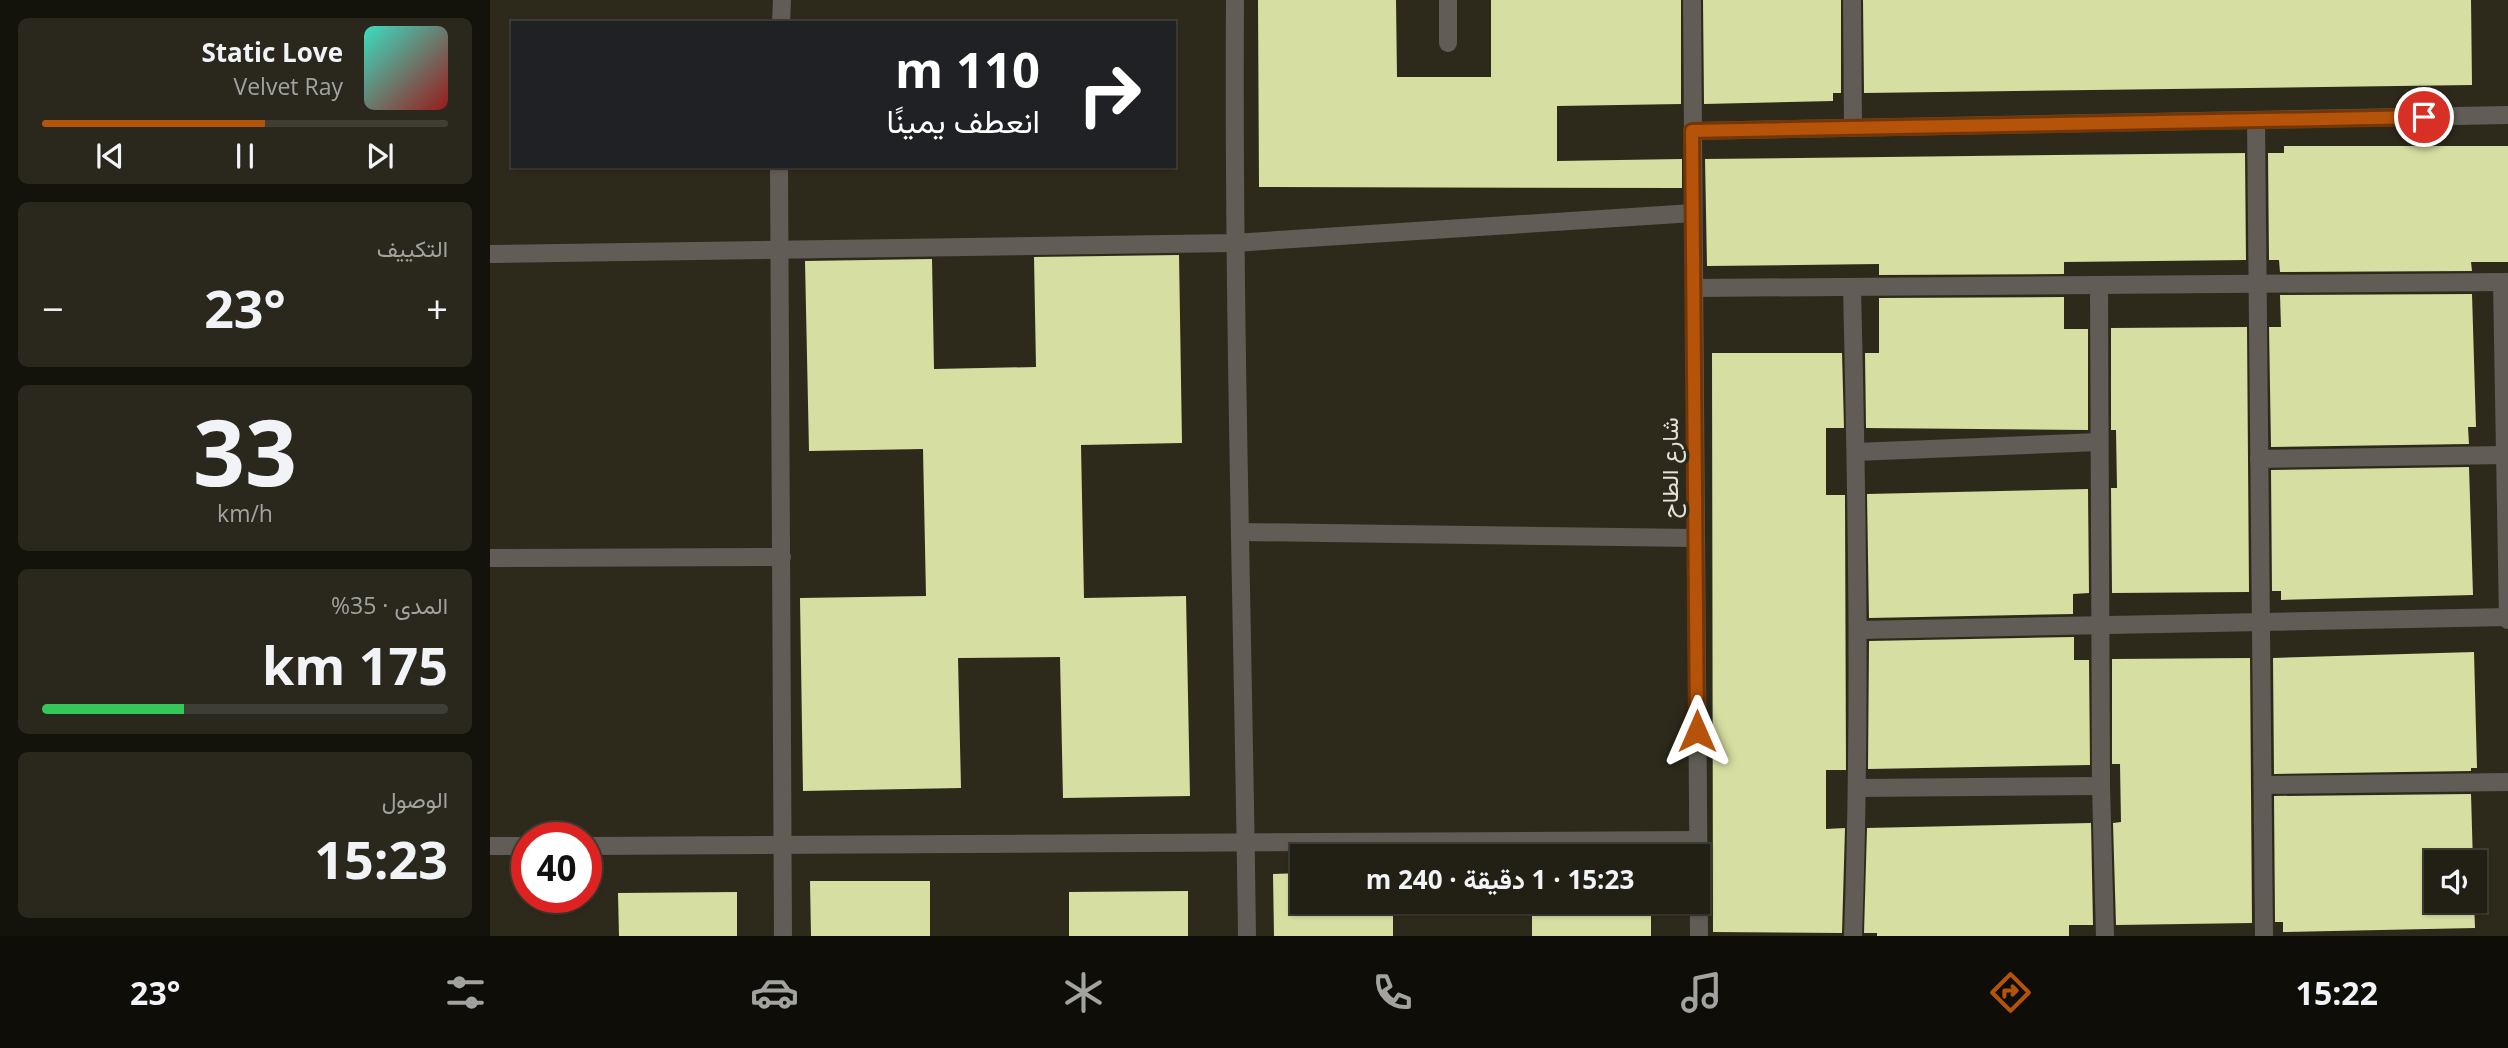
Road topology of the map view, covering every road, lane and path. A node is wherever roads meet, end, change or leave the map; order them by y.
1 (782, 0) edge
2 (1235, 0) edge
3 (1448, 0) edge
4 (1692, 0) edge
5 (1852, 0) edge
6 (781, 21) edge
7 (1448, 43) dead end
8 (2508, 115) edge
9 (2256, 120) junction
10 (1853, 128) junction
11 (1692, 131) junction
12 (779, 168) edge
13 (1693, 213) junction
14 (1233, 243) junction
15 (778, 250) junction
16 (490, 254) edge
17 (2505, 282) edge
18 (2258, 284) junction
19 (2099, 285) junction
20 (1852, 287) junction
21 (1694, 288) junction
22 (2099, 442) junction
23 (1856, 452) junction
24 (2505, 455) junction
25 (2259, 458) junction
26 (1242, 532) junction
27 (1695, 538) junction
28 (782, 557) junction
29 (490, 558) edge
30 (2508, 618) edge
31 (2261, 622) junction
32 (2101, 625) junction
33 (1859, 630) junction
34 (2508, 782) edge
35 (2263, 785) junction
36 (2101, 786) junction
37 (1858, 788) junction
38 (1698, 841) junction
39 (1245, 842) junction
40 (783, 845) junction
41 (490, 846) edge
42 (511, 846) edge
43 (602, 846) edge
44 (783, 936) edge
45 (1247, 936) edge
46 (1699, 936) edge
47 (1853, 936) edge
48 (2105, 936) edge
49 (2264, 936) edge

1 - 6 street
2 - 14 street
3 - 7 street
4 - 11 street, شارع الطاح
5 - 10 street
8 - 9 street
9 - 10 street
9 - 18 street
10 - 11 street
11 - 13 street, شارع الطاح
12 - 15 street
13 - 14 street
13 - 21 street, شارع الطاح
14 - 15 street
14 - 26 street
15 - 16 street
15 - 28 street
17 - 18 street
17 - 24 street
18 - 19 street
18 - 25 street
19 - 20 street
19 - 22 street
20 - 21 street
20 - 23 street
21 - 27 street, شارع الطاح
22 - 23 street
22 - 32 street
23 - 33 street
24 - 25 street
24 - 30 street
25 - 31 street
26 - 27 street
26 - 39 street
27 - 38 street, شارع الطاح
28 - 29 street
28 - 40 street
30 - 31 street
31 - 32 street
31 - 35 street
32 - 33 street
32 - 36 street
33 - 37 street
34 - 35 street
35 - 49 street
36 - 37 street
36 - 48 street
37 - 47 street
38 - 39 street
38 - 46 street, شارع الطاح
39 - 40 street
39 - 45 street
40 - 43 street
40 - 44 street
41 - 42 street

